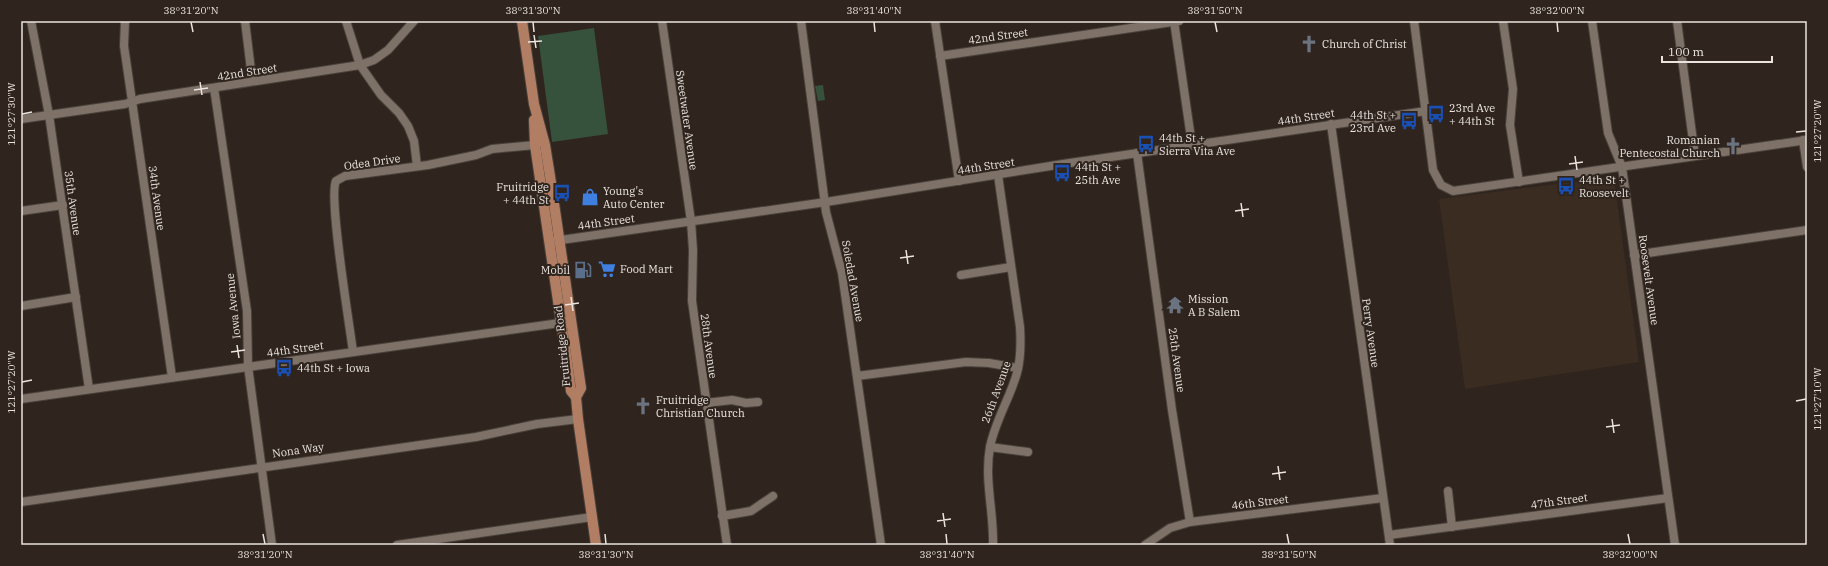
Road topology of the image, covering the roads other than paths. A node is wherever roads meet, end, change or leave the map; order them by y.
1 (31, 21) edge
2 (125, 21) edge
3 (245, 21) edge
4 (346, 21) edge
5 (414, 21) edge
6 (522, 21) edge
7 (662, 21) edge
8 (801, 21) edge
9 (935, 21) edge
10 (1176, 21) edge
11 (1414, 21) edge
12 (1503, 21) edge
13 (1592, 21) edge
14 (1677, 21) edge
15 (940, 56) junction
16 (360, 65) junction
17 (254, 81) junction
18 (214, 88) junction
19 (132, 101) junction
20 (534, 104) junction
21 (1426, 111) junction
22 (49, 115) junction
23 (21, 119) edge
24 (1330, 124) junction
25 (1805, 140) edge
26 (535, 145) junction
27 (1192, 145) junction
28 (1137, 153) junction
29 (1695, 156) junction
30 (417, 166) junction
31 (1622, 167) junction
32 (1807, 167) edge
33 (998, 175) junction
34 (959, 181) junction
35 (1519, 182) junction
36 (826, 202) junction
37 (63, 205) junction
38 (21, 211) edge
39 (691, 222) junction
40 (1807, 230) edge
41 (560, 240) junction
42 (549, 242) junction
43 (1634, 255) junction
44 (1011, 267) junction
45 (961, 275) dead end
46 (76, 297) junction
47 (21, 306) edge
48 (572, 322) junction
49 (561, 323) junction
50 (353, 352) junction
51 (248, 366) junction
52 (1018, 368) junction
53 (857, 376) junction
54 (172, 377) junction
55 (89, 389) junction
56 (576, 397) junction
57 (21, 399) edge
58 (758, 402) dead end
59 (706, 403) junction
60 (578, 419) junction
61 (990, 447) junction
62 (1028, 452) dead end
63 (261, 466) junction
64 (1448, 491) dead end
65 (773, 496) dead end
66 (1383, 498) junction
67 (1668, 498) junction
68 (21, 502) edge
69 (722, 516) junction
70 (592, 517) junction
71 (1190, 522) junction
72 (1452, 527) junction
73 (1389, 535) junction
74 (272, 545) edge
75 (397, 545) edge
76 (596, 545) edge
77 (727, 545) edge
78 (881, 545) edge
79 (993, 545) edge
80 (1146, 545) edge
81 (1390, 545) edge
82 (1675, 545) edge

1 - 22 street, 35th Avenue
2 - 19 street, 34th Avenue
3 - 17 street
4 - 16 street
5 - 16 street, 42nd Street
6 - 20 main road, Fruitridge Road
7 - 39 street, Sweetwater Avenue
8 - 36 street, Soledad Avenue
9 - 15 street
10 - 15 street, 42nd Street
10 - 27 street
11 - 21 street
12 - 35 street
13 - 31 street, Roosevelt Avenue
14 - 29 street
15 - 34 street
16 - 17 street, 42nd Street
16 - 30 street
17 - 18 street, 42nd Street
18 - 19 street, 42nd Street
18 - 51 street, Iowa Avenue
19 - 22 street, 42nd Street
19 - 54 street, 34th Avenue
20 - 26 main road, Fruitridge Road
20 - 41 main road, Fruitridge Road
21 - 24 street, 44th Street
21 - 35 street
22 - 23 street, 42nd Street
22 - 37 street, 35th Avenue
24 - 27 street, 44th Street
24 - 66 street, Perry Avenue
25 - 29 street
25 - 32 street
26 - 30 street, Odea Drive
26 - 42 main road, Fruitridge Road
27 - 28 street, 44th Street
28 - 33 street, 44th Street
28 - 71 street, 25th Avenue
29 - 31 street
30 - 50 street, Odea Drive
31 - 35 street
31 - 43 street, Roosevelt Avenue
33 - 34 street, 44th Street
33 - 44 street, 26th Avenue
34 - 36 street, 44th Street
36 - 39 street, 44th Street
36 - 53 street, Soledad Avenue
37 - 38 street
37 - 46 street, 35th Avenue
39 - 41 street, 44th Street
39 - 59 street, 28th Avenue
40 - 43 street
41 - 42 street, 44th Street
41 - 48 main road, Fruitridge Road
42 - 49 main road, Fruitridge Road
43 - 67 street, Roosevelt Avenue
44 - 45 street
44 - 52 street, 26th Avenue
46 - 47 street
46 - 55 street, 35th Avenue
48 - 49 street, 44th Street
48 - 56 main road, Fruitridge Road
49 - 50 street, 44th Street
49 - 56 main road, Fruitridge Road
50 - 51 street, 44th Street
51 - 54 street, 44th Street
51 - 63 street, Iowa Avenue
52 - 53 street
52 - 61 street, 26th Avenue
53 - 78 street, Soledad Avenue
54 - 55 street, 44th Street
55 - 57 street, 44th Street
56 - 60 main road, Fruitridge Road
58 - 59 street
59 - 69 street, 28th Avenue
60 - 63 street, Nona Way
60 - 70 main road, Fruitridge Road
61 - 62 street
61 - 79 street, 26th Avenue
63 - 68 street, Nona Way
63 - 74 street, Iowa Avenue
64 - 72 street
65 - 69 street
66 - 71 street, 46th Street
66 - 73 street, Perry Avenue
67 - 72 street, 47th Street
67 - 82 street, Roosevelt Avenue
69 - 77 street, 28th Avenue
70 - 75 street
70 - 76 main road, Fruitridge Road
71 - 80 street, 46th Street
72 - 73 street, 47th Street
73 - 81 street, Perry Avenue

